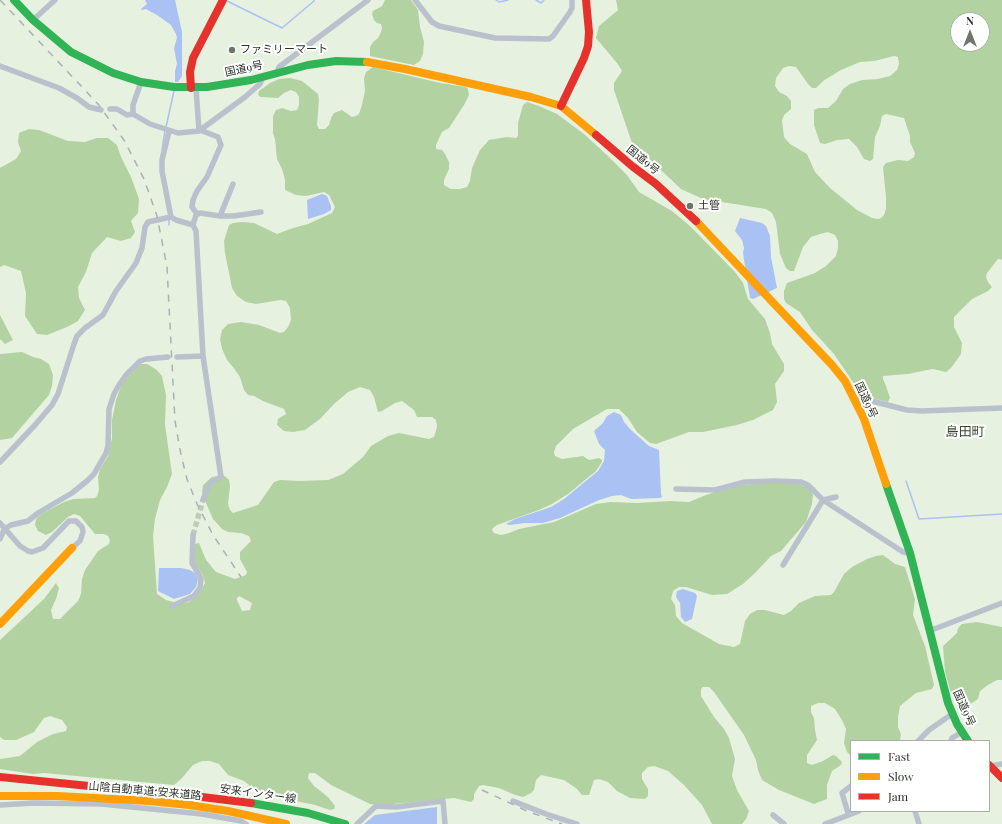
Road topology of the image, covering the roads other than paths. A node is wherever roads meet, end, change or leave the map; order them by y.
1 (14, 0) edge
2 (55, 0) edge
3 (223, 0) edge
4 (368, 0) edge
5 (415, 0) edge
6 (572, 0) edge
7 (586, 0) edge
8 (33, 20) junction
9 (0, 66) edge
10 (277, 73) junction
11 (263, 77) junction
12 (141, 82) junction
13 (193, 88) junction
14 (561, 106) junction
15 (110, 109) dead end
16 (101, 110) dead end
17 (133, 114) junction
18 (167, 130) junction
19 (199, 130) junction
20 (233, 184) dead end
21 (261, 212) dead end
22 (196, 214) junction
23 (171, 216) junction
24 (220, 216) junction
25 (193, 225) junction
26 (203, 356) junction
27 (168, 357) dead end
28 (177, 357) dead end
29 (855, 398) junction
30 (1002, 408) edge
31 (0, 462) edge
32 (676, 489) dead end
33 (836, 496) dead end
34 (203, 500) tunnel mouth
35 (823, 500) junction
36 (0, 523) edge
37 (6, 528) junction
38 (193, 535) tunnel mouth
39 (0, 539) edge
40 (72, 548) joint
41 (910, 553) junction
42 (783, 565) dead end
43 (1002, 603) edge
44 (172, 606) dead end
45 (0, 624) edge
46 (929, 631) junction
47 (952, 714) junction
48 (962, 732) junction
49 (919, 740) edge
50 (951, 740) edge
51 (967, 740) edge
52 (1002, 764) edge
53 (990, 766) edge
54 (990, 767) edge
55 (0, 777) edge
56 (1002, 778) edge
57 (850, 787) edge
58 (0, 796) edge
59 (513, 801) dead end
60 (0, 805) edge
61 (857, 812) edge
62 (915, 812) edge
63 (848, 813) dead end
64 (773, 815) dead end
65 (246, 824) edge
66 (286, 824) edge
67 (345, 824) edge
68 (357, 824) edge
69 (445, 824) edge
70 (577, 824) edge
71 (784, 824) edge
72 (825, 824) edge
73 (919, 824) edge

1 - 8 main road, 国道9号
2 - 8 street
3 - 13 main road
4 - 10 street
5 - 6 street
7 - 14 main road
8 - 12 main road, 国道9号
9 - 16 street
10 - 11 main road, 国道9号
10 - 14 main road, 国道9号
11 - 13 main road, 国道9号
11 - 19 street
12 - 13 main road, 国道9号
12 - 17 street
13 - 19 street
14 - 29 main road, 国道9号
15 - 17 street
17 - 18 street
18 - 19 street
18 - 23 street
19 - 22 street
20 - 24 street
21 - 24 street
22 - 24 street
22 - 25 street
23 - 25 street
23 - 31 street
25 - 26 street
26 - 28 street
26 - 34 street
27 - 37 street
29 - 30 street
29 - 41 main road, 国道9号
32 - 35 street
33 - 35 street
35 - 41 street
35 - 42 street
36 - 37 street
37 - 39 street
37 - 40 street
38 - 44 street
40 - 45 main road
41 - 46 main road, 国道9号
43 - 46 street
46 - 47 main road, 国道9号
47 - 48 main road, 国道9号
47 - 49 street
48 - 50 street
48 - 51 main road, 国道9号
52 - 53 street
54 - 56 main road
55 - 67 main road, 安来インター線
57 - 63 street
58 - 66 main road, 山陰自動車道;安来道路
59 - 70 street
60 - 65 street
61 - 72 street
62 - 73 street
64 - 71 street
68 - 69 street

